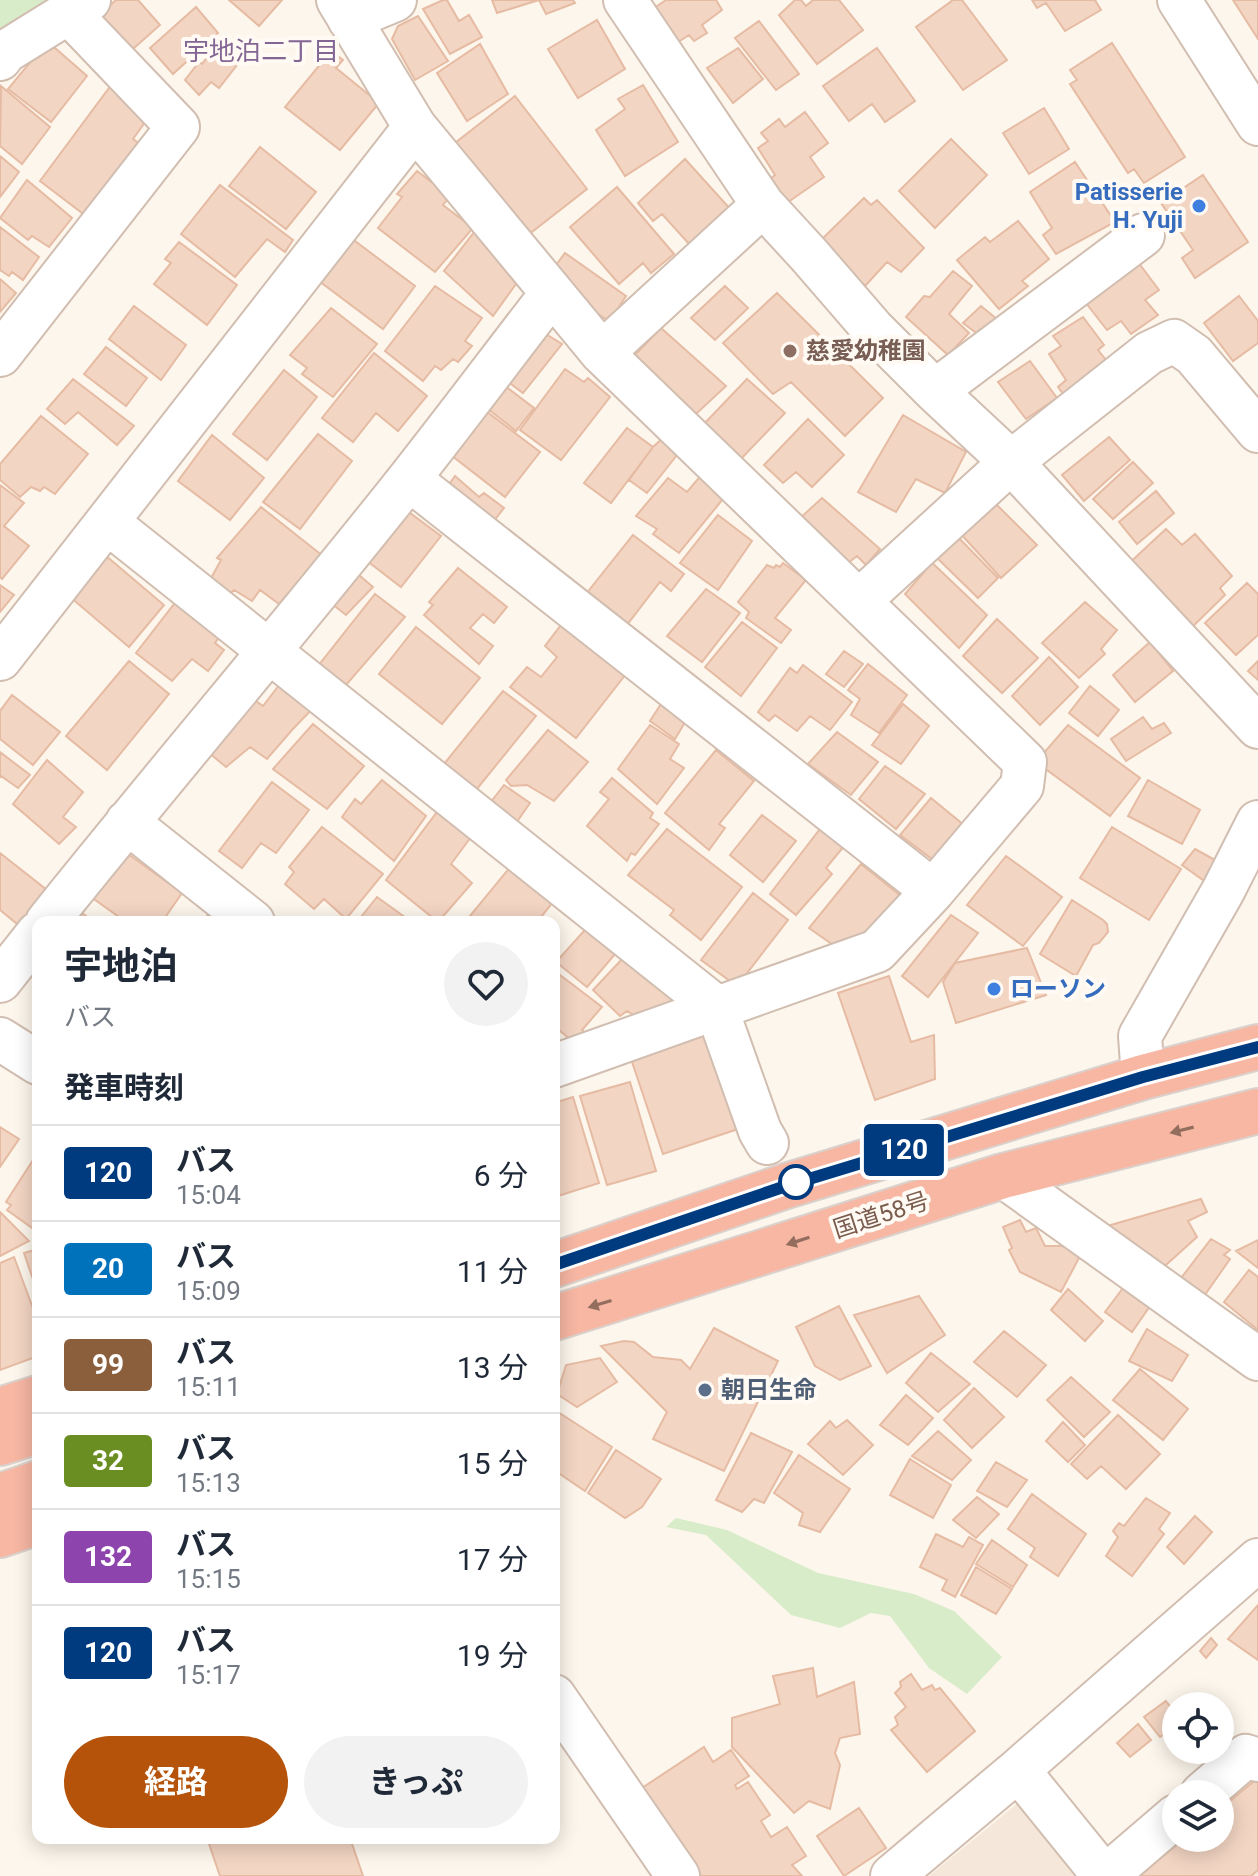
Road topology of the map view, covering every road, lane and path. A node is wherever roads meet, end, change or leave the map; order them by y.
1 (395, 0) edge
2 (625, 0) edge
3 (1179, 0) edge
4 (79, 6) edge
5 (344, 10) edge
6 (0, 59) edge
7 (1258, 124) edge
8 (415, 127) junction
9 (763, 205) junction
10 (1143, 235) dead end
11 (552, 293) junction
12 (602, 353) junction
13 (0, 355) edge
14 (935, 391) junction
15 (1258, 431) edge
16 (1011, 462) junction
17 (409, 479) junction
18 (107, 522) junction
19 (859, 601) junction
20 (270, 651) junction
21 (0, 659) edge
22 (1258, 727) edge
23 (127, 822) junction
24 (1258, 822) edge
25 (933, 891) junction
26 (52, 916) edge
27 (245, 916) edge
28 (32, 941) edge
29 (0, 981) edge
30 (716, 1007) junction
31 (0, 1039) edge
32 (1258, 1047) edge
33 (32, 1059) edge
34 (560, 1064) edge
35 (1143, 1077) junction
36 (1258, 1111) edge
37 (767, 1143) dead end
38 (1003, 1176) junction
39 (560, 1262) edge
40 (560, 1316) edge
41 (1258, 1359) edge
42 (32, 1485) edge
43 (0, 1496) edge
44 (32, 1524) edge
45 (0, 1535) edge
46 (1258, 1560) edge
47 (560, 1705) edge
48 (1258, 1760) edge
49 (1018, 1770) junction
50 (1218, 1780) edge
51 (1162, 1828) edge
52 (678, 1876) edge
53 (892, 1876) edge
54 (1105, 1876) edge

1 - 5 street
2 - 9 street
3 - 7 street
4 - 6 street
4 - 13 street
5 - 8 street
8 - 11 street
8 - 18 street
9 - 12 street
9 - 14 street
10 - 14 street
11 - 12 street
11 - 17 street
12 - 19 street
14 - 16 street
15 - 16 street
16 - 19 street
16 - 22 street
17 - 20 street
17 - 25 street
18 - 20 street
18 - 21 street
19 - 25 street
20 - 23 street
20 - 30 street
23 - 26 street
23 - 27 street
24 - 35 street
25 - 30 street
28 - 29 street
30 - 34 street
30 - 37 street
31 - 33 street
32 - 35 highway
35 - 39 highway
36 -> 38 highway, 国道58号
38 -> 40 highway, 国道58号
38 - 41 street
42 - 43 highway
44 - 45 highway
46 - 49 street
47 - 52 street
48 - 50 street
49 - 53 street
49 - 54 street
51 - 54 street

